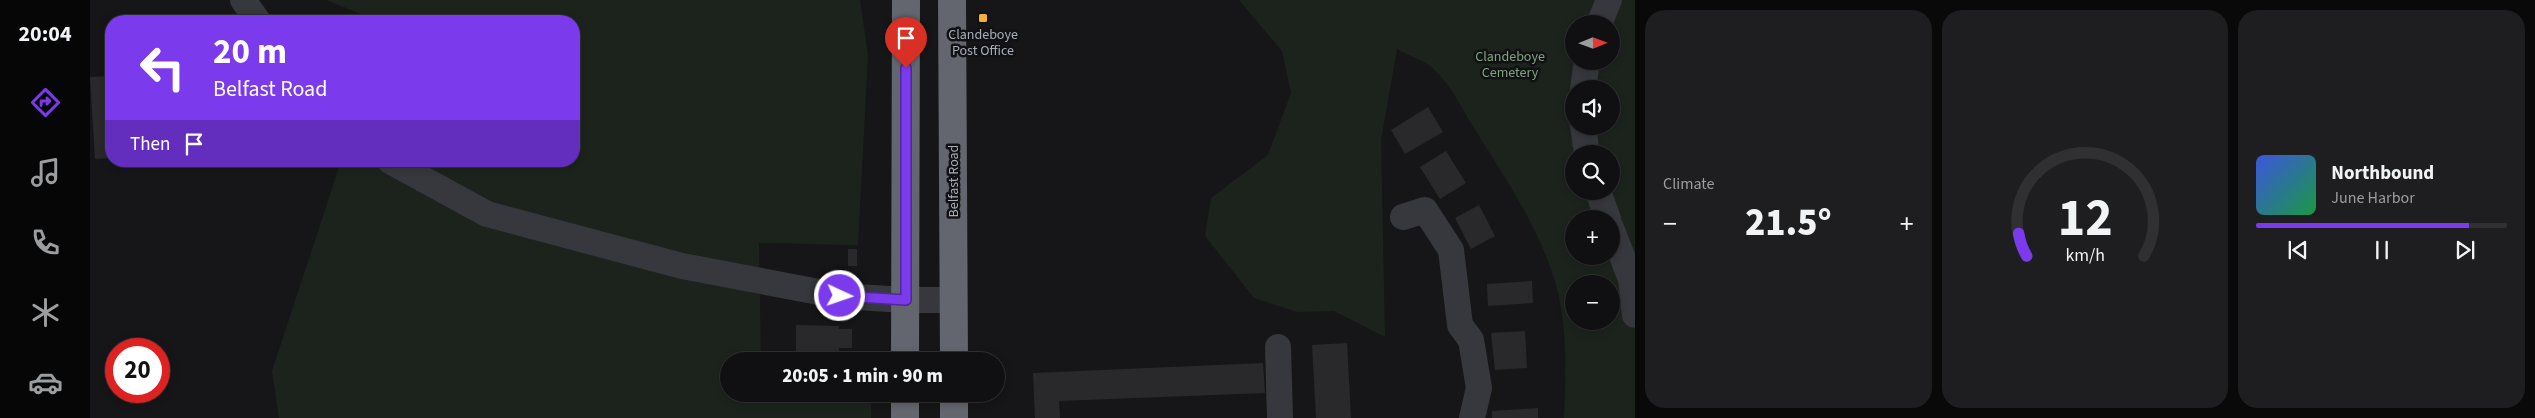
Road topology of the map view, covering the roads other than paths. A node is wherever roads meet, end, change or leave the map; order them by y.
1 (242, 0) edge
2 (906, 0) edge
3 (952, 0) edge
4 (1610, 0) edge
5 (253, 15) edge
6 (1603, 15) edge
7 (401, 167) edge
8 (1403, 217) dead end
9 (1620, 252) edge
10 (906, 300) junction
11 (953, 300) junction
12 (1635, 315) edge
13 (1278, 347) dead end
14 (905, 352) edge
15 (954, 352) edge
16 (905, 402) edge
17 (905, 418) edge
18 (1280, 418) edge
19 (1472, 418) edge

1 - 5 street
2 - 10 highway
3 - 11 highway, Belfast Road
4 - 6 street
7 - 10 street
8 - 19 street
9 - 12 street
10 - 11 street
10 - 14 highway
11 - 15 highway, Belfast Road
13 - 18 street
16 - 17 highway

